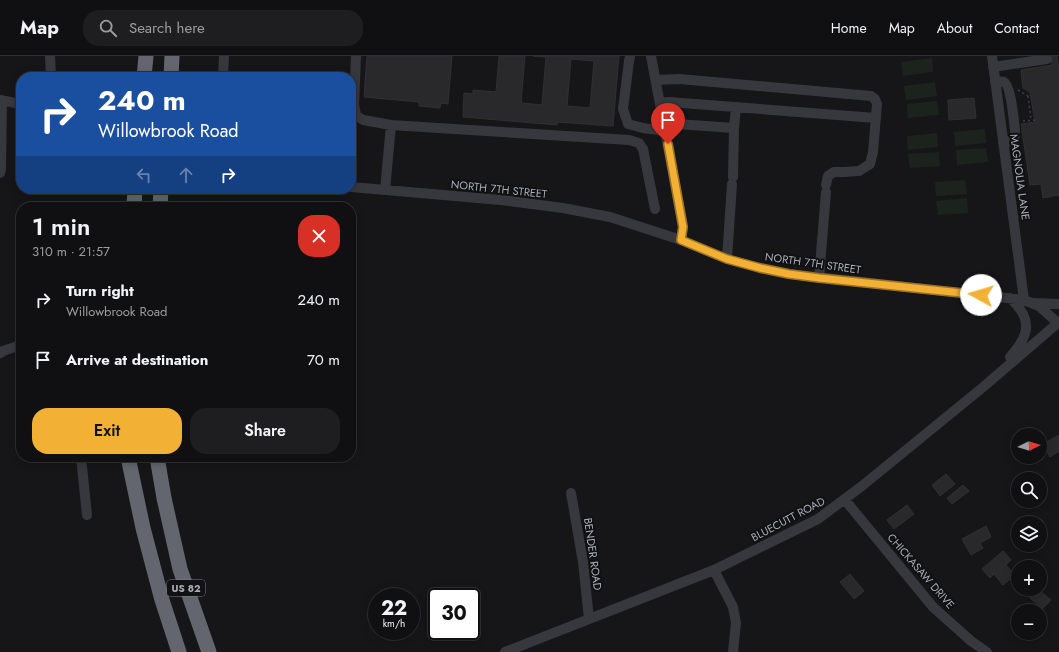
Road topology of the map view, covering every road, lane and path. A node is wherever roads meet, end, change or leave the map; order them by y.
1 (50, 56) edge
2 (146, 56) edge
3 (172, 56) edge
4 (224, 56) edge
5 (356, 56) edge
6 (630, 56) edge
7 (652, 56) edge
8 (992, 56) edge
9 (1046, 56) edge
10 (993, 67) junction
11 (51, 72) edge
12 (144, 72) edge
13 (171, 72) edge
14 (223, 72) edge
15 (355, 72) edge
16 (656, 80) junction
17 (1017, 90) dead end
18 (1028, 96) junction
19 (1031, 96) dead end
20 (1, 100) edge
21 (16, 103) edge
22 (660, 103) junction
23 (736, 107) junction
24 (356, 115) edge
25 (876, 118) junction
26 (1031, 120) junction
27 (1035, 120) dead end
28 (1018, 122) dead end
29 (391, 125) junction
30 (665, 128) junction
31 (734, 128) junction
32 (0, 173) edge
33 (356, 187) edge
34 (385, 190) junction
35 (655, 209) dead end
36 (681, 240) junction
37 (727, 259) junction
38 (819, 278) junction
39 (1010, 298) junction
40 (1028, 302) junction
41 (1059, 304) edge
42 (1059, 323) edge
43 (16, 347) edge
44 (0, 353) edge
45 (982, 388) junction
46 (82, 462) edge
47 (129, 462) edge
48 (158, 462) edge
49 (571, 493) dead end
50 (845, 500) junction
51 (87, 515) dead end
52 (714, 570) junction
53 (589, 619) junction
54 (179, 652) edge
55 (209, 652) edge
56 (505, 652) edge
57 (733, 652) edge
58 (987, 652) edge

1 - 11 street
2 - 12 highway
3 - 13 highway
4 - 14 street
5 - 15 street
6 - 30 street
7 - 16 street
8 - 10 street, MAGNOLIA LANE
9 - 10 street
10 - 40 street, MAGNOLIA LANE
16 - 22 street
16 - 25 street
17 - 18 path
18 - 19 path
18 - 26 path
20 - 21 street
20 - 32 street
22 - 23 street
22 - 30 street
23 - 25 street
23 - 31 street
24 - 29 street
25 - 38 street
26 - 27 path
26 - 28 path
29 - 34 street
29 - 35 street
30 - 31 street
30 - 36 street
31 - 37 street
33 - 34 street, NORTH 7TH STREET
34 - 36 street, NORTH 7TH STREET
36 - 37 street, NORTH 7TH STREET
37 - 38 street, NORTH 7TH STREET
38 - 39 street, NORTH 7TH STREET
39 - 40 street, NORTH 7TH STREET
39 - 45 street
40 - 41 street
40 - 42 street, NORTH 7TH STREET
42 - 45 street, BLUECUTT ROAD
43 - 44 street
45 - 50 street, BLUECUTT ROAD
46 - 51 street
47 - 54 highway, US 82
48 - 55 highway, US 82
49 - 53 street, BENDER ROAD
50 - 52 street, BLUECUTT ROAD
50 - 58 street, CHICKASAW DRIVE
52 - 53 street, BLUECUTT ROAD
52 - 57 street
53 - 56 street, BLUECUTT ROAD

